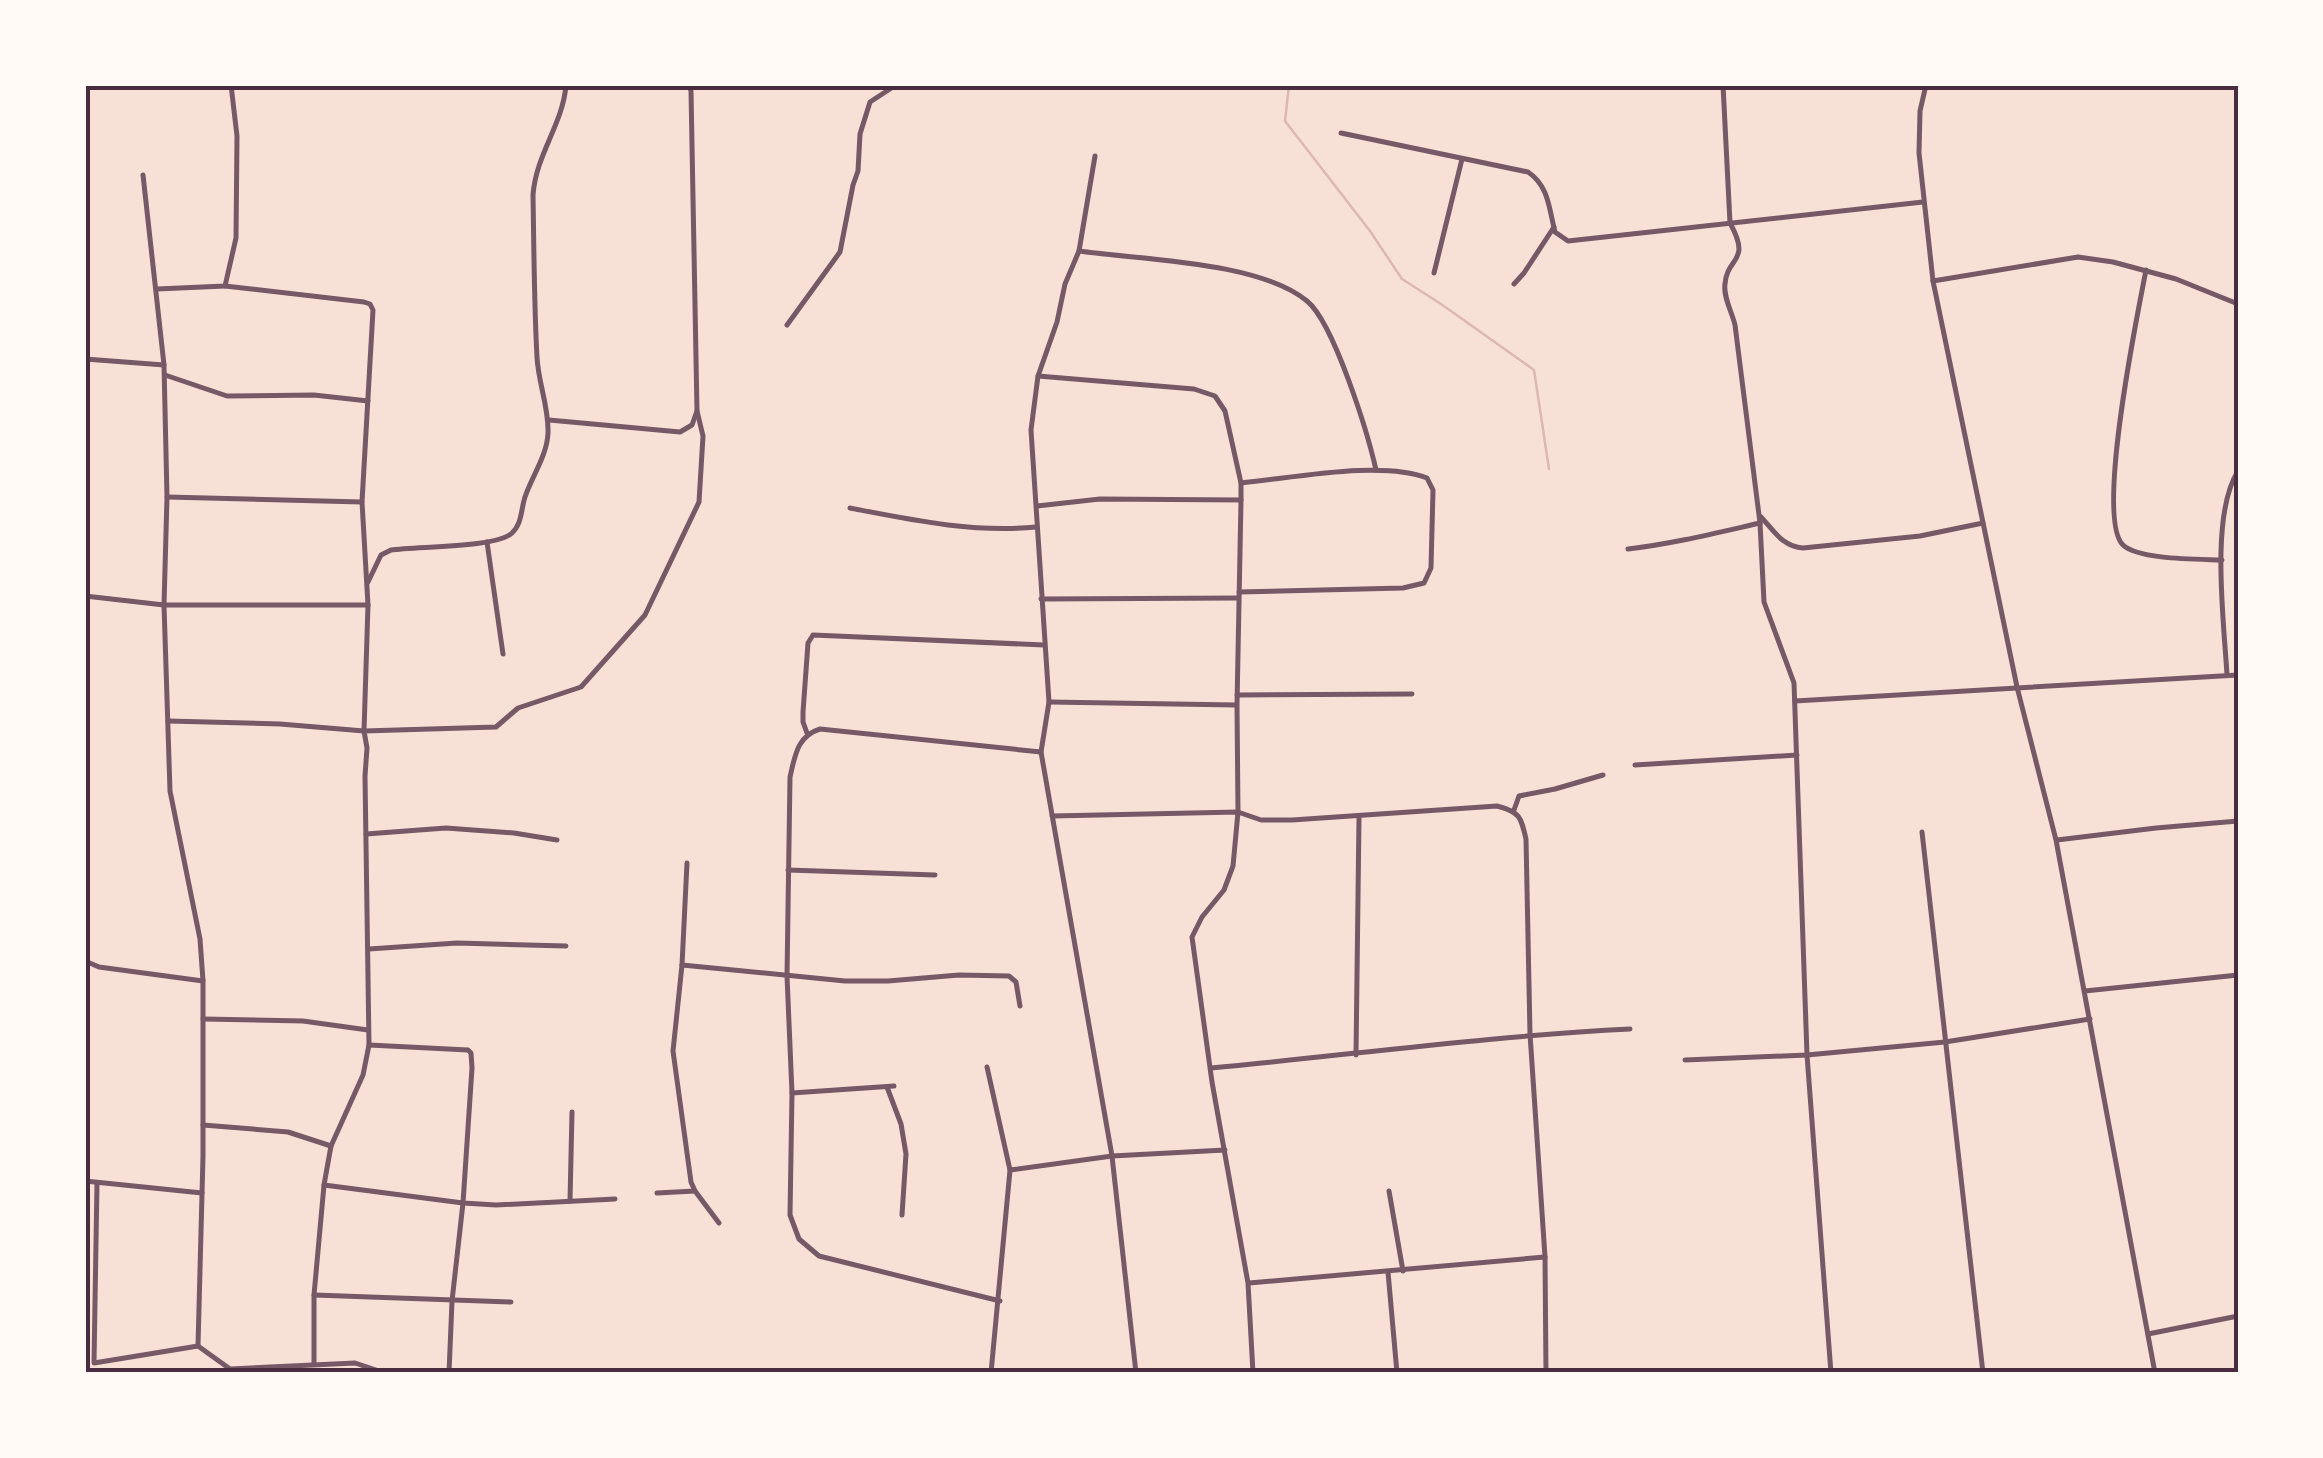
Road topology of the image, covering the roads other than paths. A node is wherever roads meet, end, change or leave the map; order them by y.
1 (231, 85) edge
2 (566, 85) edge
3 (896, 85) edge
4 (1723, 85) edge
5 (1926, 85) edge
6 (691, 87) edge
7 (1342, 133) dead end
8 (1095, 156) dead end
9 (1462, 159) junction
10 (144, 176) dead end
11 (1923, 202) junction
12 (1730, 223) junction
13 (1554, 227) junction
14 (1078, 251) junction
15 (2146, 270) junction
16 (1434, 274) dead end
17 (1932, 281) junction
18 (1514, 284) dead end
19 (225, 286) junction
20 (156, 289) junction
21 (2238, 304) edge
22 (787, 325) dead end
23 (85, 360) edge
24 (164, 365) junction
25 (164, 374) junction
26 (1038, 376) junction
27 (368, 401) junction
28 (698, 411) junction
29 (548, 420) junction
30 (1376, 470) junction
31 (2238, 471) edge
32 (1241, 483) junction
33 (166, 497) junction
34 (1242, 500) junction
35 (362, 502) junction
36 (1038, 506) junction
37 (850, 508) dead end
38 (1760, 519) junction
39 (1983, 523) junction
40 (1036, 527) junction
41 (487, 542) junction
42 (1628, 549) dead end
43 (2222, 560) junction
44 (366, 586) junction
45 (1239, 595) junction
46 (85, 596) edge
47 (1041, 598) junction
48 (164, 605) junction
49 (368, 605) junction
50 (1044, 645) junction
51 (503, 654) dead end
52 (2226, 675) junction
53 (2238, 675) edge
54 (2017, 687) junction
55 (1412, 694) dead end
56 (1237, 696) junction
57 (1795, 701) junction
58 (1049, 702) junction
59 (1237, 705) junction
60 (168, 721) junction
61 (364, 731) junction
62 (807, 733) junction
63 (1041, 752) junction
64 (1797, 755) junction
65 (1635, 765) dead end
66 (1603, 775) dead end
67 (1514, 810) junction
68 (1238, 812) junction
69 (1052, 816) junction
70 (1359, 817) junction
71 (2238, 821) edge
72 (1922, 832) dead end
73 (366, 834) junction
74 (558, 840) dead end
75 (2056, 840) junction
76 (687, 862) dead end
77 (788, 870) junction
78 (935, 875) dead end
79 (566, 946) dead end
80 (368, 949) junction
81 (85, 960) edge
82 (682, 965) junction
83 (2238, 975) edge
84 (787, 976) junction
85 (203, 982) junction
86 (2086, 990) junction
87 (1020, 1006) dead end
88 (203, 1019) junction
89 (2090, 1020) junction
90 (1630, 1029) dead end
91 (368, 1030) junction
92 (1530, 1034) junction
93 (1944, 1042) junction
94 (369, 1044) junction
95 (1356, 1055) junction
96 (1806, 1055) junction
97 (1685, 1060) dead end
98 (987, 1067) dead end
99 (1210, 1068) junction
100 (792, 1093) junction
101 (572, 1112) dead end
102 (203, 1124) junction
103 (332, 1146) junction
104 (1225, 1150) junction
105 (1112, 1156) junction
106 (1010, 1170) junction
107 (85, 1181) edge
108 (97, 1182) junction
109 (324, 1185) junction
110 (695, 1191) junction
111 (1389, 1191) dead end
112 (202, 1193) junction
113 (658, 1193) dead end
114 (615, 1198) dead end
115 (570, 1201) junction
116 (463, 1203) junction
117 (902, 1216) dead end
118 (719, 1223) dead end
119 (1545, 1257) junction
120 (1402, 1271) junction
121 (1388, 1272) junction
122 (1248, 1283) junction
123 (314, 1296) junction
124 (452, 1301) junction
125 (511, 1302) dead end
126 (1000, 1302) junction
127 (2238, 1316) edge
128 (2148, 1334) junction
129 (198, 1346) junction
130 (94, 1363) junction
131 (314, 1363) junction
132 (85, 1364) edge
133 (230, 1371) edge
134 (385, 1373) edge
135 (450, 1373) edge
136 (991, 1373) edge
137 (1136, 1373) edge
138 (1253, 1373) edge
139 (1396, 1373) edge
140 (1546, 1373) edge
141 (1831, 1373) edge
142 (1983, 1373) edge
143 (2155, 1373) edge

1 - 19 street
2 - 29 street
3 - 22 street
4 - 12 street
5 - 11 street
6 - 28 street
7 - 9 street
8 - 14 street
9 - 13 street
9 - 16 street
10 - 20 street
11 - 12 street
11 - 17 street
12 - 13 street
12 - 38 street
13 - 18 street
14 - 26 street
14 - 30 street
15 - 17 street
15 - 21 street
15 - 43 street
17 - 39 street
19 - 20 street
19 - 27 street
20 - 24 street
23 - 24 street
24 - 25 street
25 - 27 street
25 - 33 street
26 - 32 street
26 - 36 street
27 - 35 street
28 - 29 street
28 - 61 street
29 - 41 street
30 - 32 street
30 - 45 street
31 - 43 street
32 - 34 street
33 - 35 street
33 - 48 street
34 - 36 street
34 - 45 street
35 - 44 street
36 - 40 street
37 - 40 street
38 - 39 street
38 - 42 street
38 - 57 street
39 - 54 street
40 - 47 street
41 - 44 street
41 - 51 street
43 - 52 street
44 - 49 street
45 - 47 street
45 - 56 street
46 - 48 street
47 - 50 street
48 - 49 street
48 - 60 street
49 - 61 street
50 - 58 street
50 - 62 street
52 - 53 street
52 - 54 street
54 - 57 street
54 - 75 street
55 - 56 street
56 - 59 street
57 - 64 street
58 - 59 street
58 - 63 street
59 - 68 street
60 - 61 street
60 - 85 street
61 - 73 street
62 - 63 street
62 - 77 street
63 - 69 street
64 - 65 street
64 - 96 street
66 - 67 street
67 - 70 street
67 - 92 street
68 - 69 street
68 - 70 street
68 - 99 street
69 - 105 street
70 - 95 street
71 - 75 street
72 - 93 street
73 - 74 street
73 - 80 street
75 - 86 street
76 - 82 street
77 - 78 street
77 - 84 street
79 - 80 street
80 - 91 street
81 - 85 street
82 - 84 street
82 - 110 street
83 - 86 street
84 - 87 street
84 - 100 street
85 - 88 street
86 - 89 street
88 - 91 street
88 - 102 street
89 - 93 street
89 - 128 street
90 - 92 street
91 - 94 street
92 - 95 street
92 - 119 street
93 - 96 street
93 - 142 street
94 - 103 street
94 - 116 street
95 - 99 street
96 - 97 street
96 - 141 street
98 - 106 street
99 - 104 street
100 - 117 street
100 - 126 street
101 - 115 street
102 - 103 street
102 - 112 street
103 - 109 street
104 - 105 street
104 - 122 street
105 - 106 street
105 - 137 street
106 - 126 street
107 - 108 street
108 - 112 street
108 - 130 street
109 - 116 street
109 - 123 street
110 - 113 street
110 - 118 street
111 - 120 street
112 - 129 street
114 - 115 street
115 - 116 street
116 - 124 street
119 - 120 street
119 - 140 street
120 - 121 street
121 - 122 street
121 - 139 street
122 - 138 street
123 - 124 street
123 - 131 street
124 - 125 street
124 - 135 street
126 - 136 street
127 - 128 street
128 - 143 street
129 - 130 street
129 - 133 street
130 - 132 street
131 - 133 street
131 - 134 street

